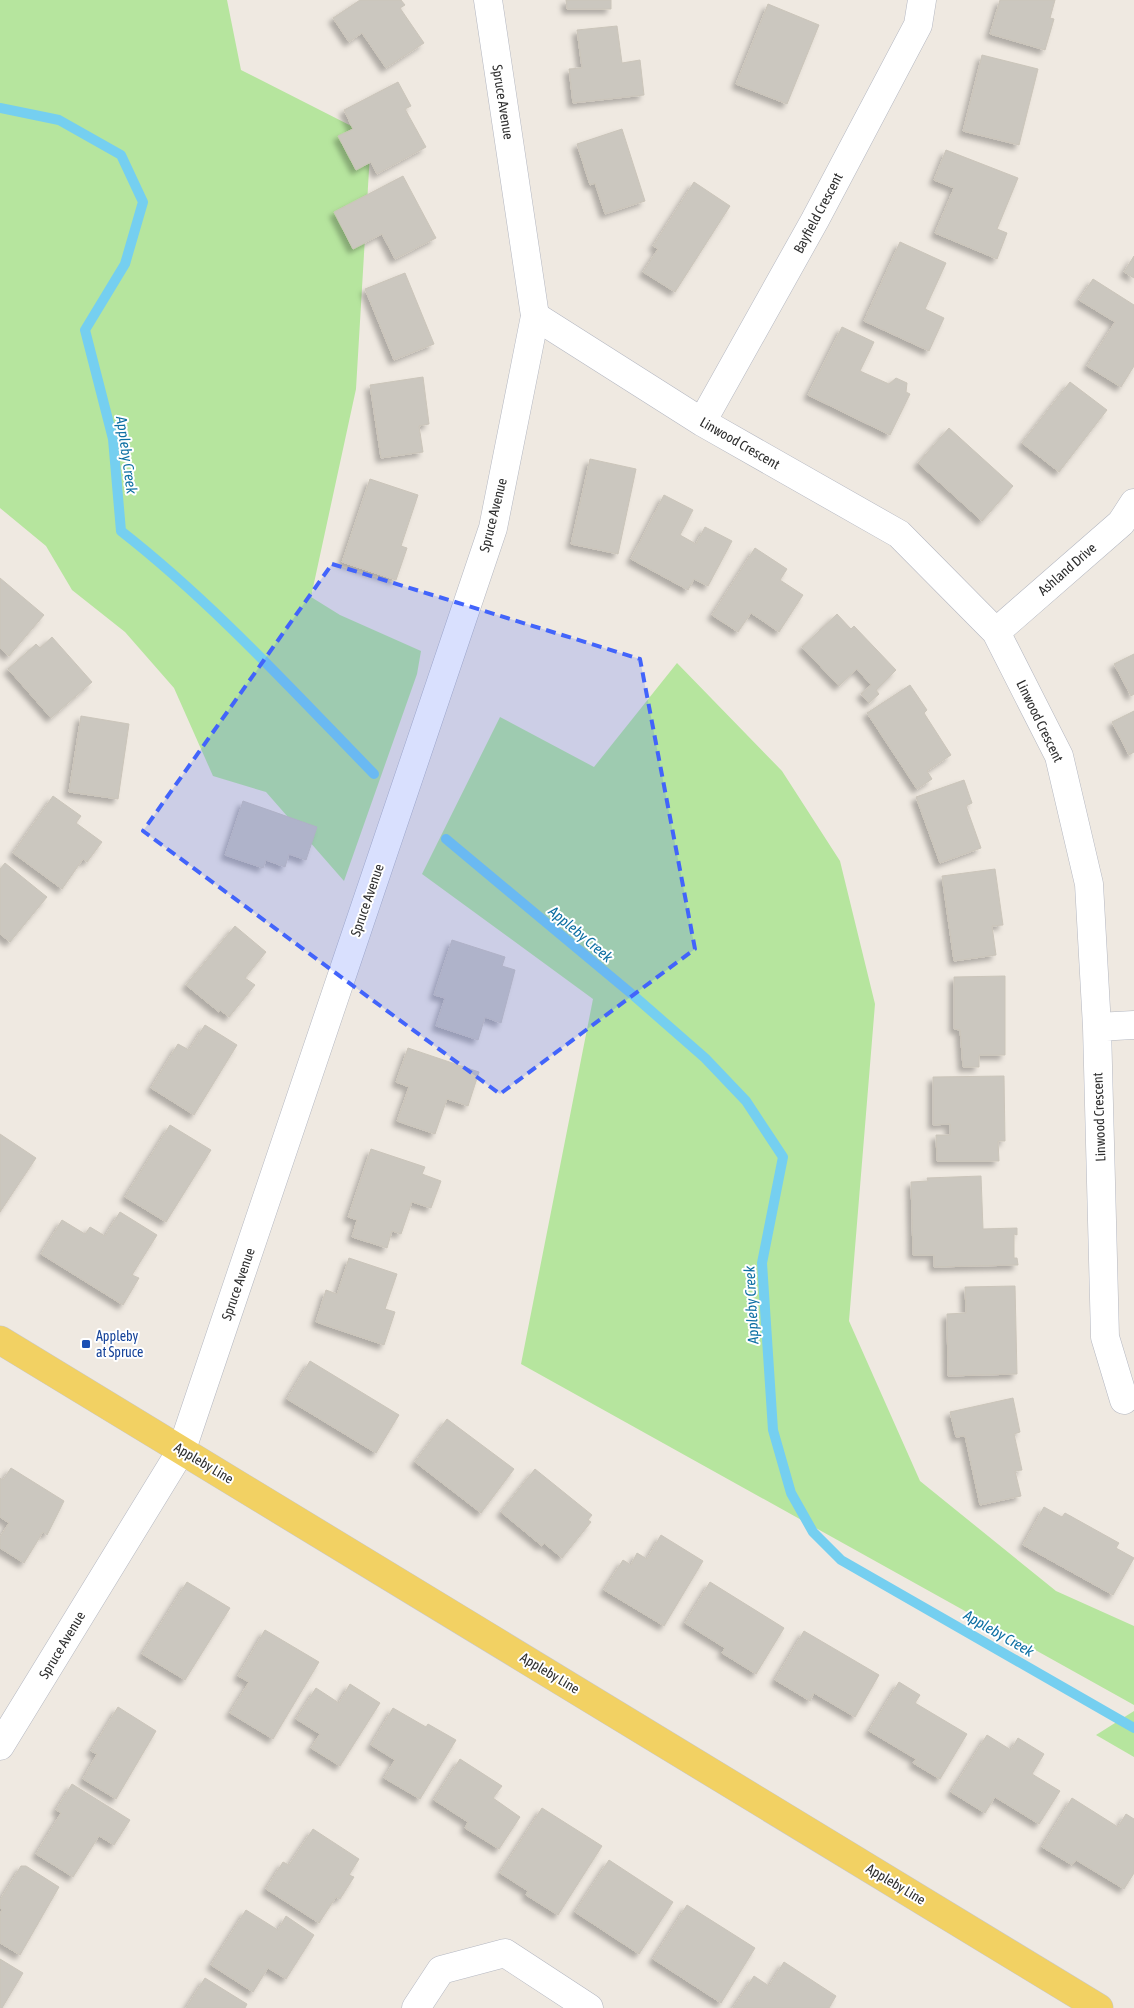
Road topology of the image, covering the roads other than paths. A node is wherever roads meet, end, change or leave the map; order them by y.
1 (488, 0) edge
2 (922, 0) edge
3 (535, 316) junction
4 (702, 422) junction
5 (1134, 503) edge
6 (996, 632) junction
7 (1134, 1025) edge
8 (1097, 1027) junction
9 (0, 1340) edge
10 (1124, 1400) dead end
11 (182, 1449) junction
12 (0, 1746) edge
13 (416, 2008) edge
14 (589, 2008) edge
15 (1100, 2008) edge

1 - 3 street, Spruce Avenue
2 - 4 street, Bayfield Crescent
3 - 4 street, Linwood Crescent
3 - 11 street, Spruce Avenue
4 - 6 street, Linwood Crescent
5 - 6 street, Ashland Drive
6 - 8 street, Linwood Crescent
7 - 8 street
8 - 10 street, Linwood Crescent
9 - 11 main road, Appleby Line
11 - 12 street, Spruce Avenue
11 - 15 main road, Appleby Line
13 - 14 street

